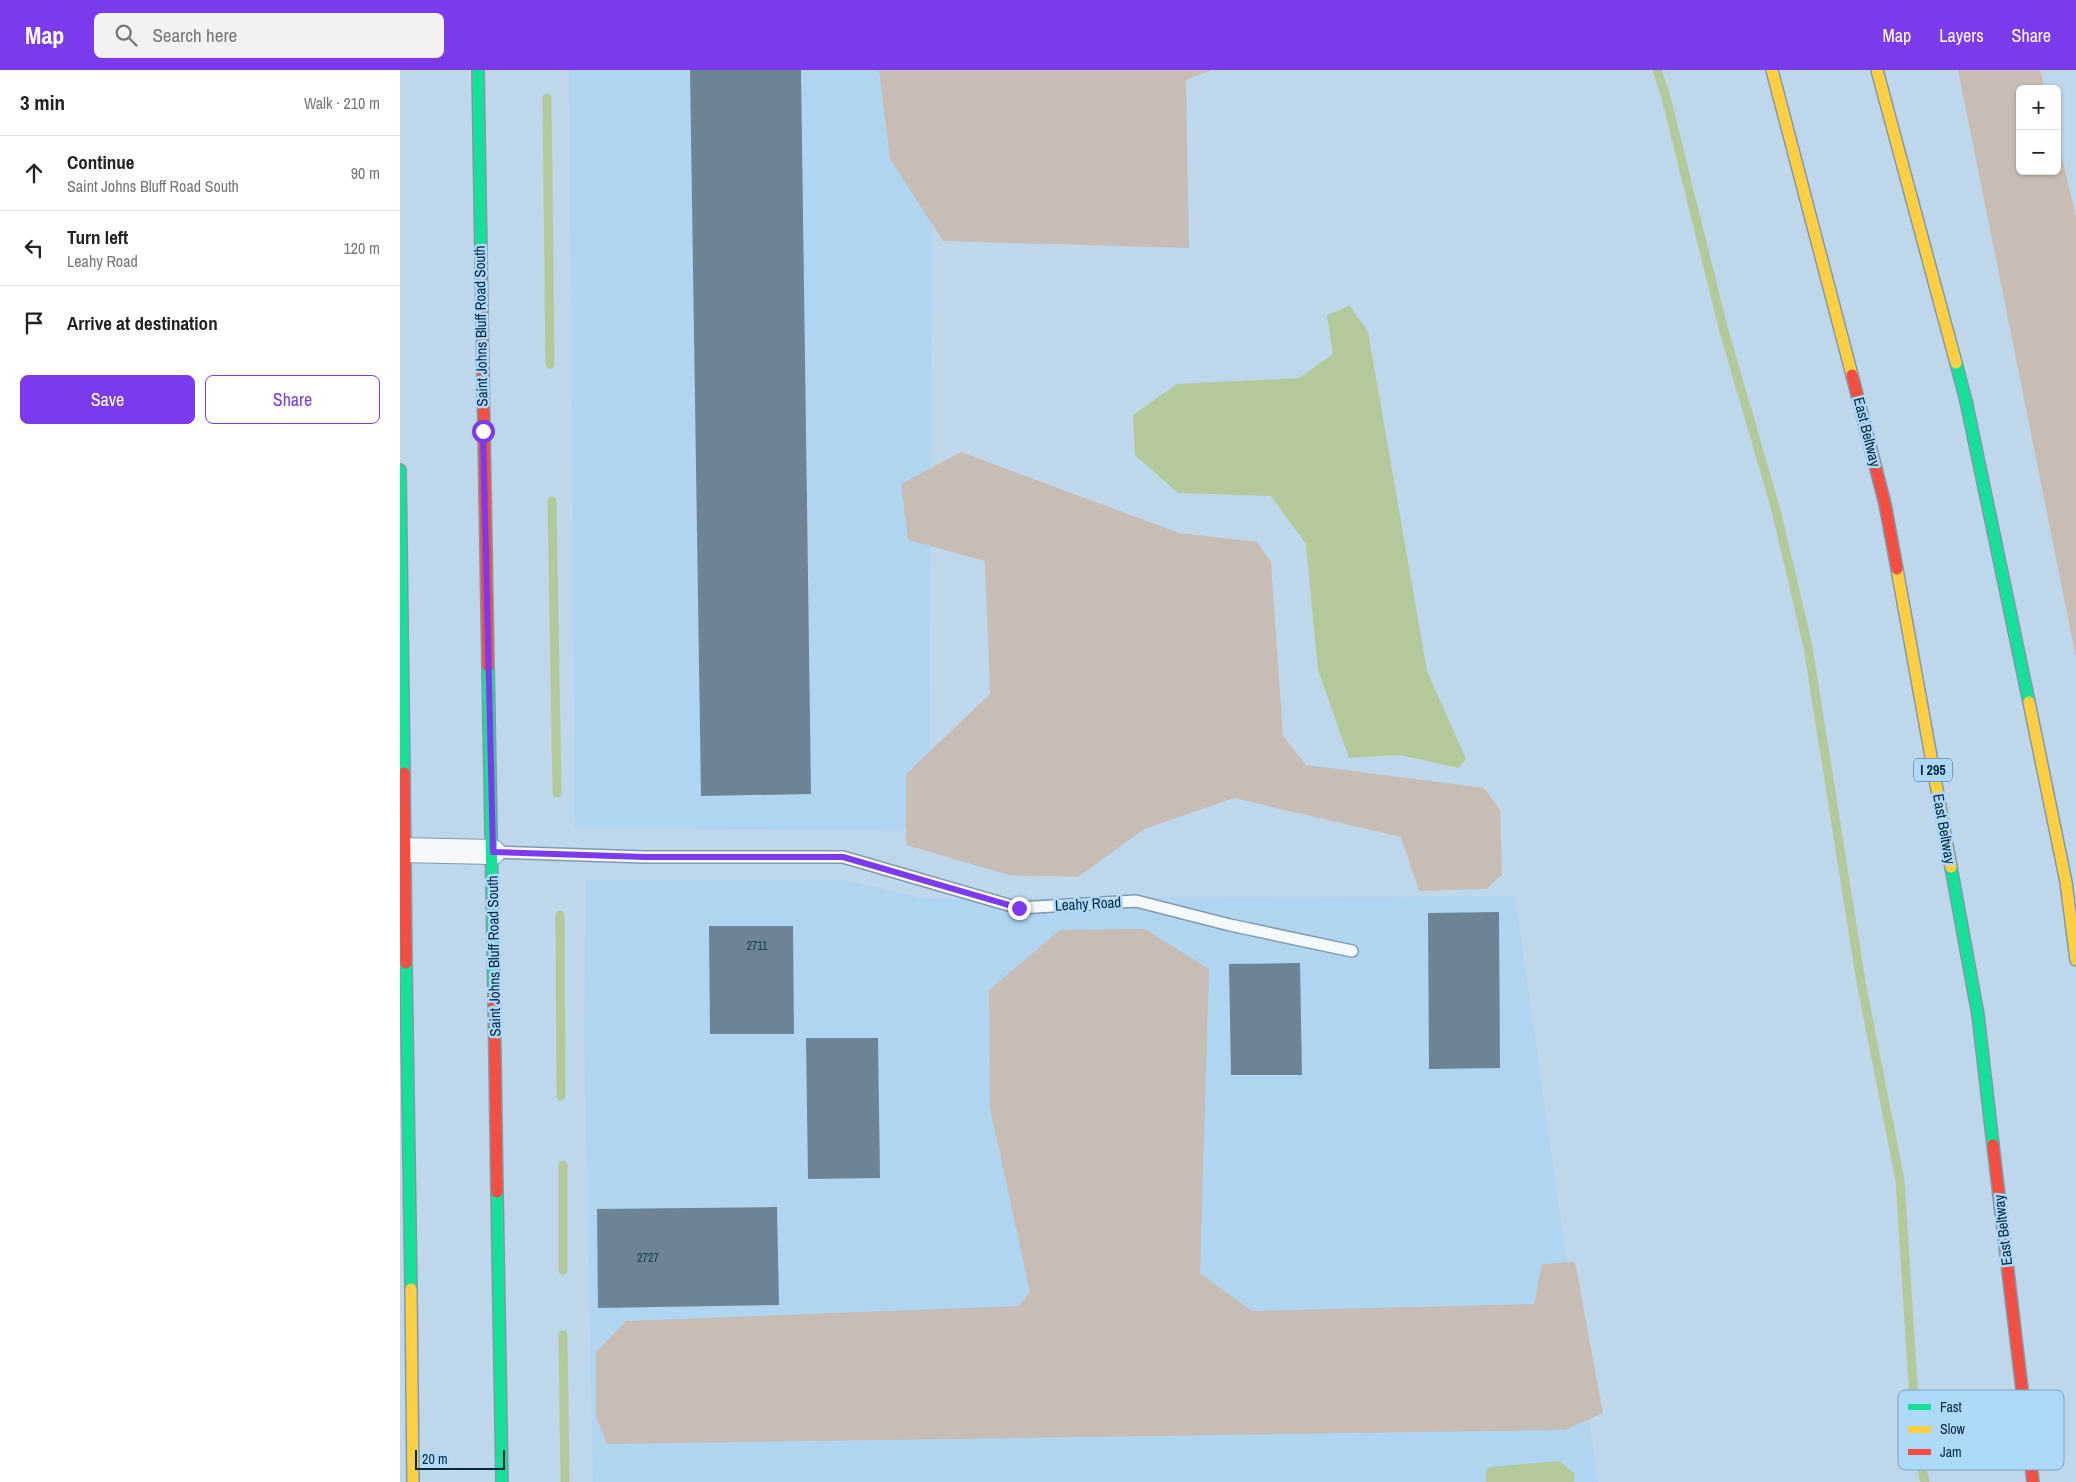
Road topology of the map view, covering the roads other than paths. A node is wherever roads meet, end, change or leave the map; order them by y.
1 (478, 70) edge
2 (1772, 70) edge
3 (1877, 70) edge
4 (400, 470) edge
5 (403, 797) edge
6 (403, 850) edge
7 (493, 852) junction
8 (1352, 951) dead end
9 (2076, 960) edge
10 (2022, 1390) edge
11 (413, 1482) edge
12 (502, 1482) edge

1 - 7 main road, Saint Johns Bluff Road South
2 - 10 main road, East Beltway / I 295
3 - 9 main road
4 - 5 main road
5 - 6 main road
6 - 7 street, Leahy Road
6 - 11 main road
7 - 8 lane, Leahy Road
7 - 12 main road, Saint Johns Bluff Road South

